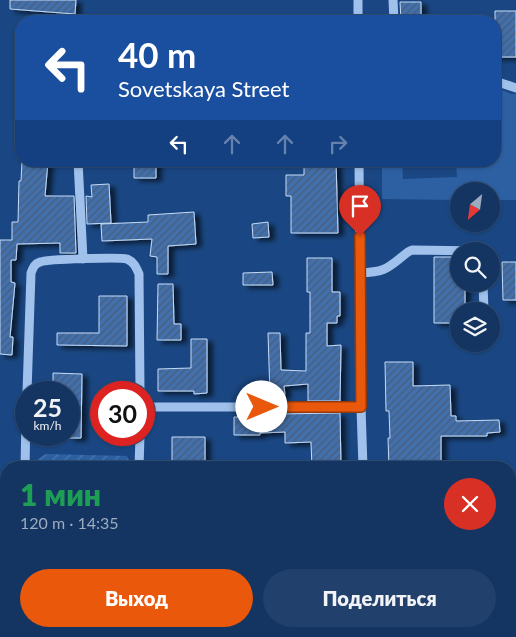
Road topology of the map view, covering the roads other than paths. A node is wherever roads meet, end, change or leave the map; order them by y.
1 (358, 0) edge
2 (393, 0) edge
3 (358, 15) edge
4 (394, 15) edge
5 (501, 83) edge
6 (516, 88) edge
7 (78, 167) edge
8 (359, 167) edge
9 (450, 251) edge
10 (83, 259) junction
11 (360, 273) junction
12 (27, 381) edge
13 (140, 381) edge
14 (361, 407) junction
15 (155, 408) edge
16 (25, 446) edge
17 (140, 446) edge
18 (25, 461) edge
19 (139, 461) edge
20 (363, 461) edge

1 - 3 street
2 - 4 street
5 - 6 street
7 - 10 street
8 - 11 street
9 - 11 street
10 - 12 street
10 - 13 street
11 - 14 street
14 - 15 street
14 - 20 street
16 - 18 street
17 - 19 street

